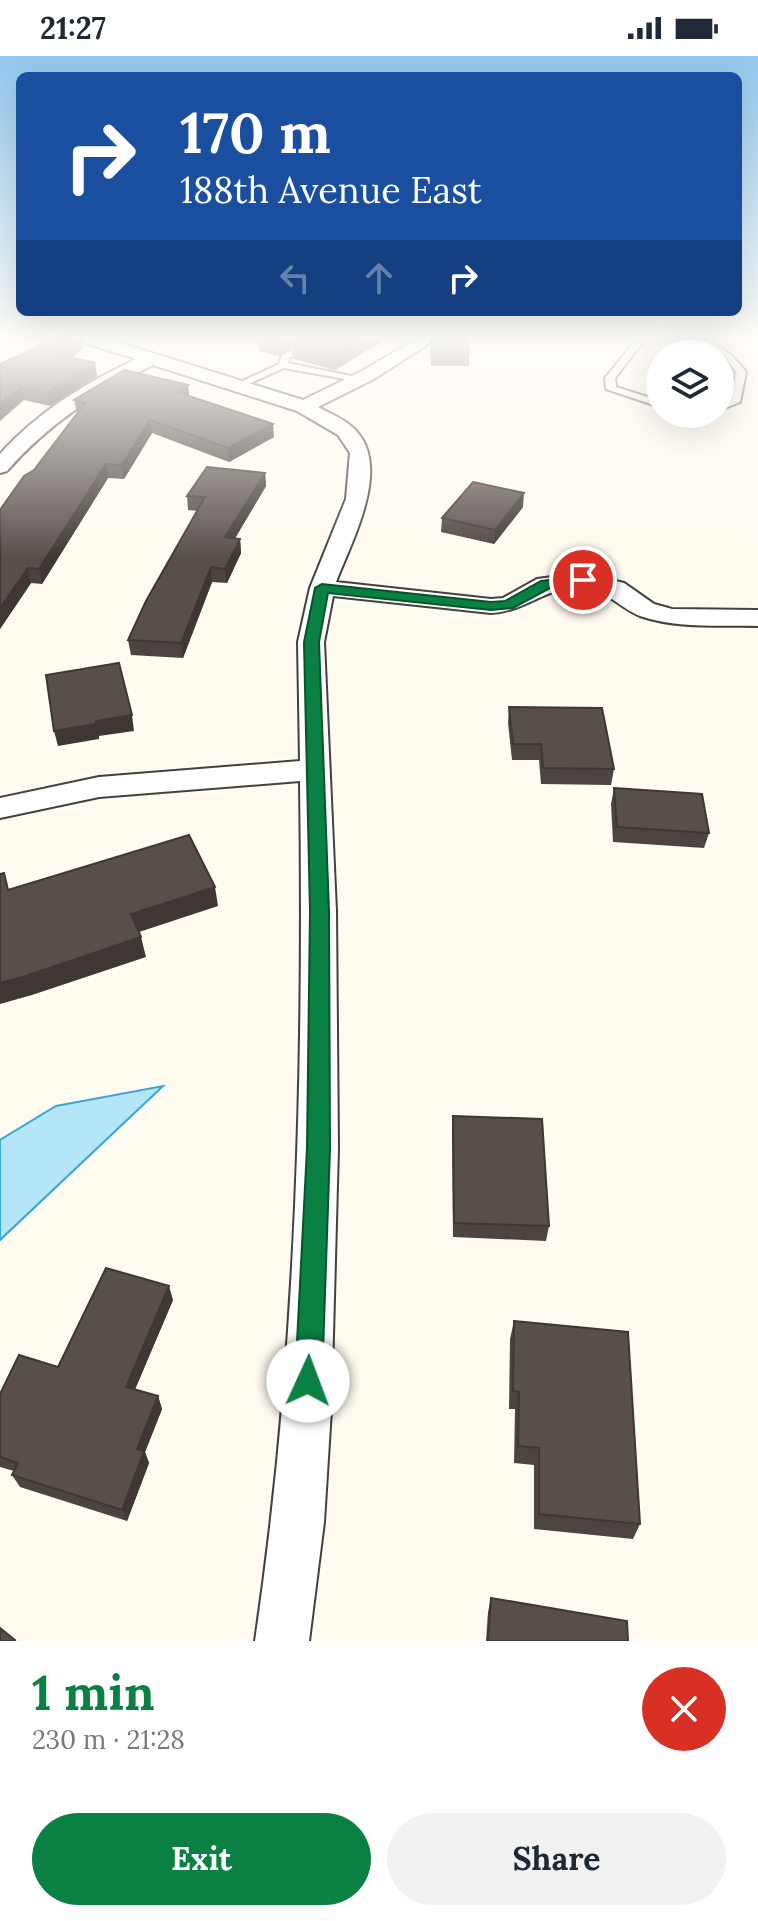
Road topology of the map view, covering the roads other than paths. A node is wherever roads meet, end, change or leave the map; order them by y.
1 (55, 411) edge
2 (311, 411) edge
3 (0, 467) edge
4 (322, 588) junction
5 (758, 618) edge
6 (313, 770) junction
7 (0, 808) edge
8 (282, 1641) edge

1 - 3 street
2 - 4 street
4 - 5 street
4 - 6 street
6 - 7 street
6 - 8 street

